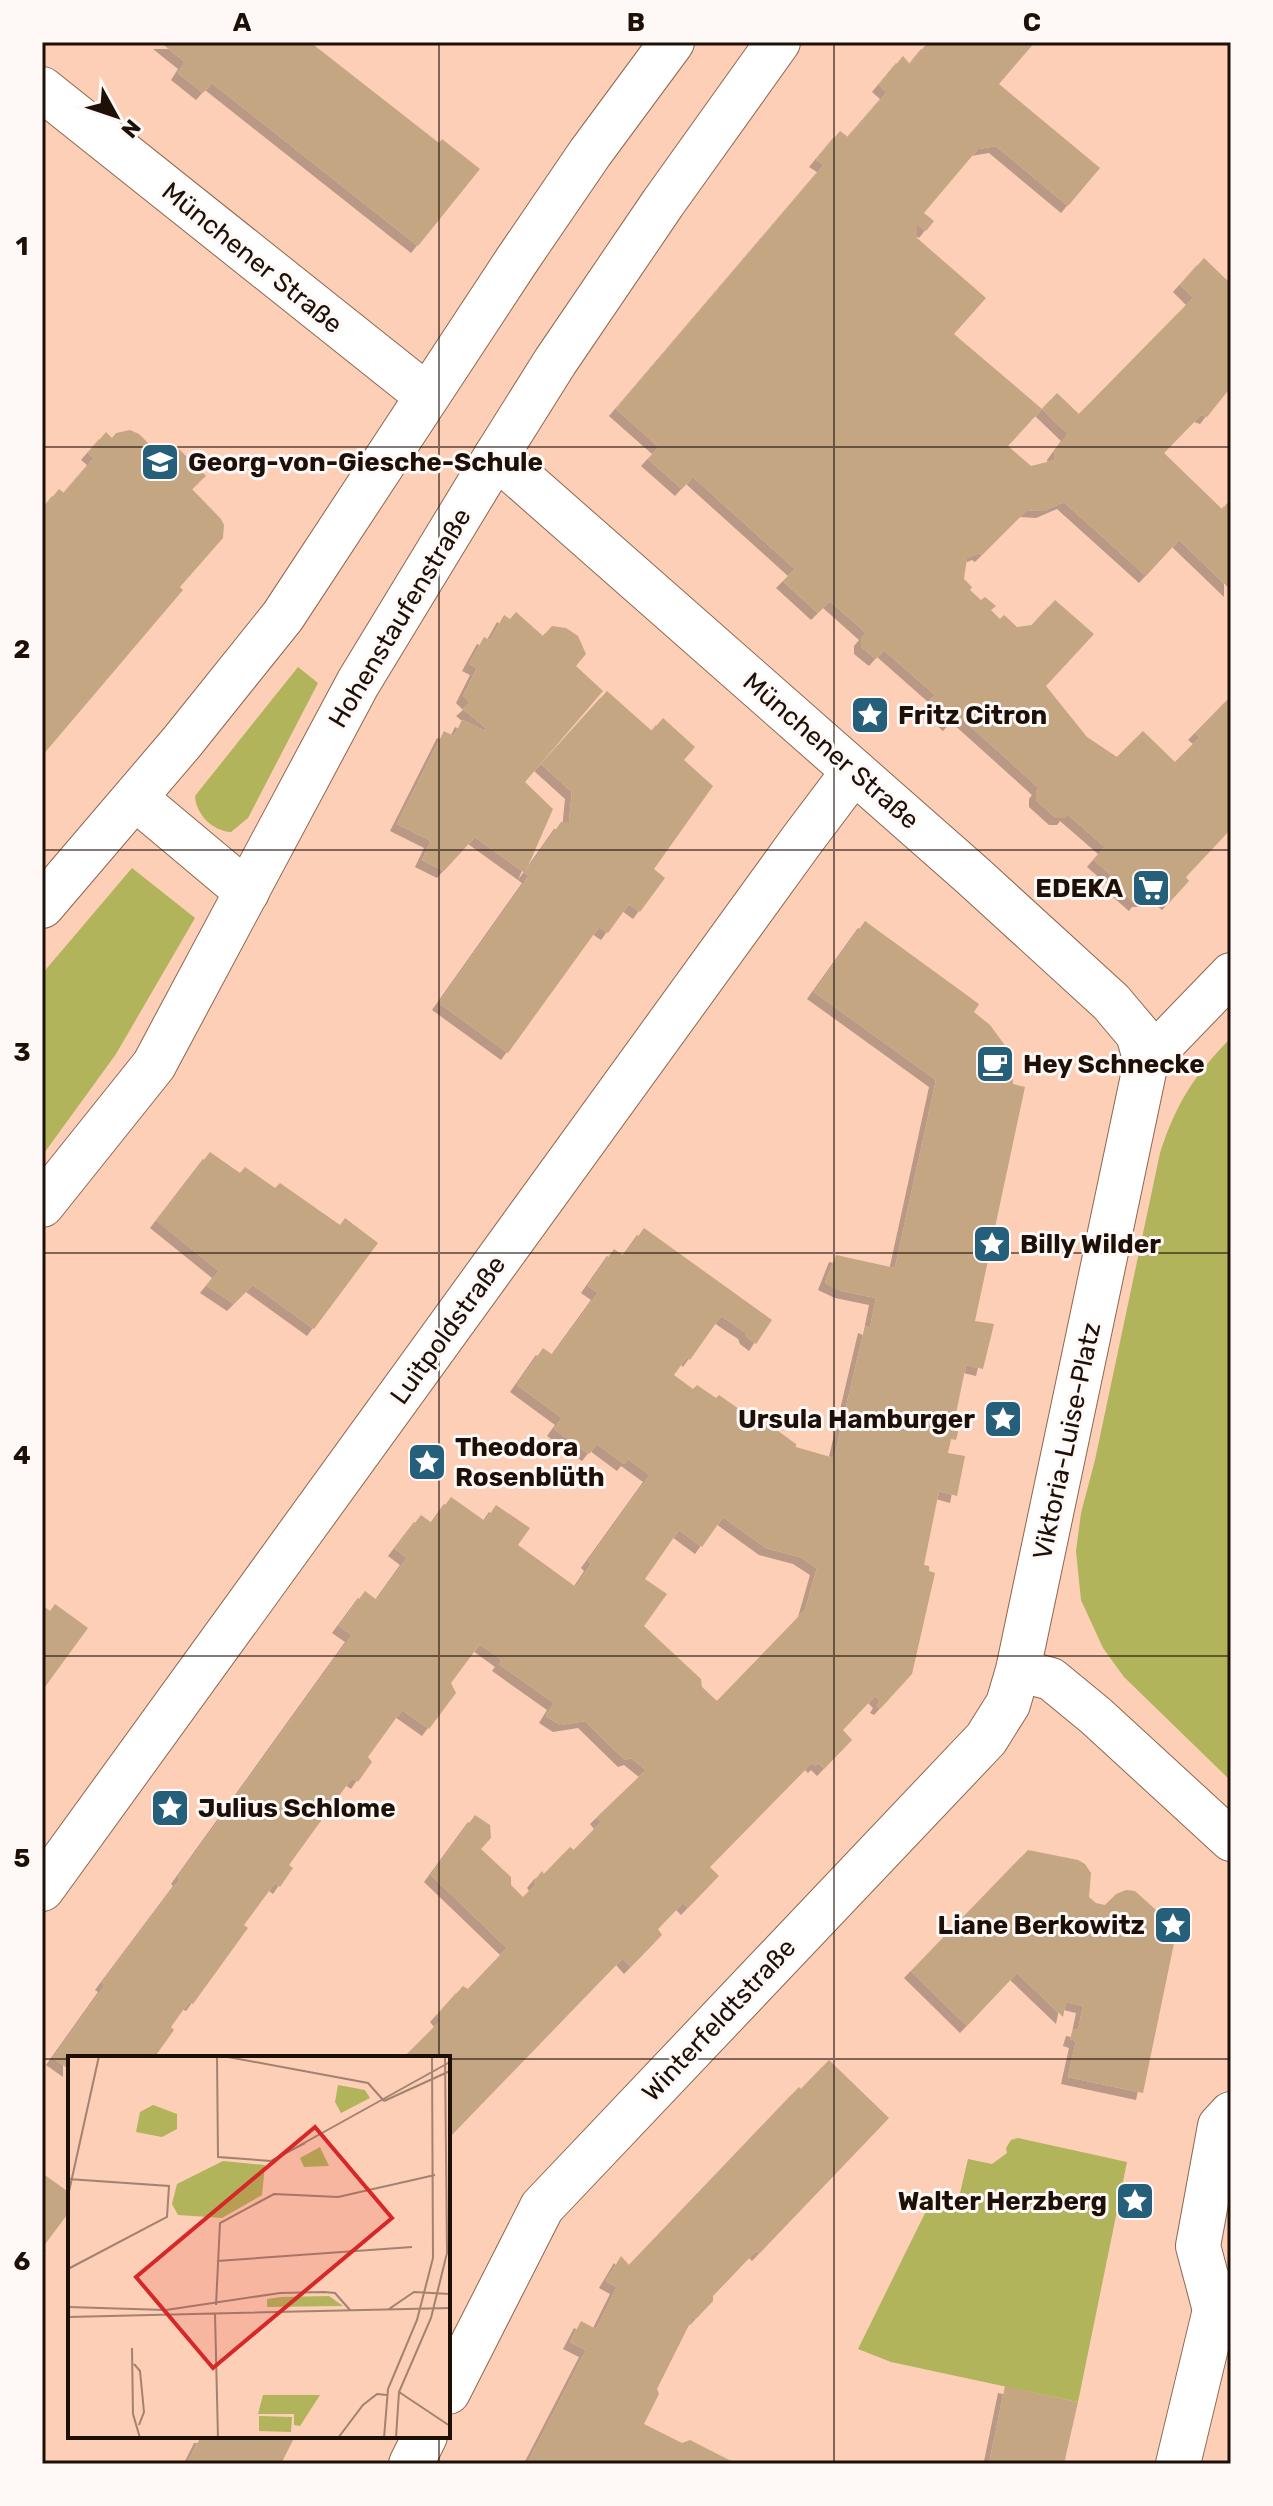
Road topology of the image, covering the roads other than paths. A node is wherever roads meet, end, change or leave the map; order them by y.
1 (672, 42) edge
2 (778, 42) edge
3 (42, 89) edge
4 (426, 395) junction
5 (496, 456) junction
6 (854, 771) junction
7 (135, 798) junction
8 (247, 892) junction
9 (42, 906) edge
10 (1231, 974) edge
11 (1146, 1062) junction
12 (42, 1205) edge
13 (1018, 1670) junction
14 (1231, 1840) edge
15 (42, 1889) edge
16 (1231, 2114) edge
17 (1223, 2301) edge
18 (450, 2388) edge
19 (424, 2438) edge
20 (411, 2464) edge
21 (1178, 2464) edge

1 - 4 street
2 - 5 street, Hohenstaufenstraße
3 - 4 street, Münchener Straße
4 - 7 street
5 - 6 street, Münchener Straße
5 - 8 street, Hohenstaufenstraße
6 - 11 street, Münchener Straße
6 - 15 street, Luitpoldstraße
7 - 8 street
7 - 9 street
8 - 12 street, Hohenstaufenstraße
10 - 11 street
11 - 13 street, Viktoria-Luise-Platz
13 - 14 street
13 - 18 street, Winterfeldtstraße
16 - 17 street
17 - 21 street
19 - 20 street

